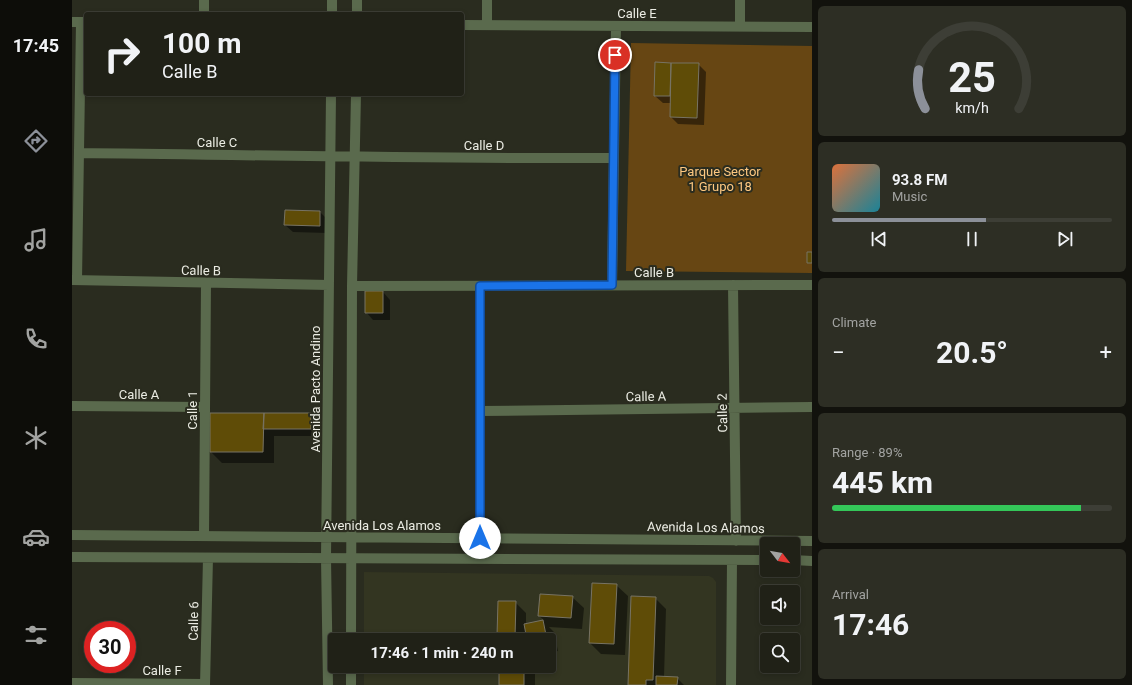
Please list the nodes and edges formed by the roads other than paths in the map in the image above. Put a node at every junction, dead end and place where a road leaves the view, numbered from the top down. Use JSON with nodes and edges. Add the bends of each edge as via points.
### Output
{"nodes":[{"id":1,"x":204,"y":0,"type":"edge"},
{"id":2,"x":332,"y":0,"type":"edge"},
{"id":3,"x":357,"y":0,"type":"edge"},
{"id":4,"x":487,"y":0,"type":"edge"},
{"id":5,"x":740,"y":0,"type":"edge"},
{"id":6,"x":204,"y":12,"type":"edge"},
{"id":7,"x":332,"y":12,"type":"edge"},
{"id":8,"x":357,"y":12,"type":"edge"},
{"id":9,"x":80,"y":22,"type":"edge"},
{"id":10,"x":464,"y":25,"type":"edge"},
{"id":11,"x":487,"y":25,"type":"junction"},
{"id":12,"x":616,"y":26,"type":"junction"},
{"id":13,"x":740,"y":26,"type":"junction"},
{"id":14,"x":812,"y":27,"type":"edge"},
{"id":15,"x":331,"y":96,"type":"edge"},
{"id":16,"x":356,"y":96,"type":"edge"},
{"id":17,"x":79,"y":154,"type":"junction"},
{"id":18,"x":330,"y":156,"type":"junction"},
{"id":19,"x":355,"y":157,"type":"junction"},
{"id":20,"x":614,"y":158,"type":"junction"},
{"id":21,"x":74,"y":280,"type":"edge"},
{"id":22,"x":206,"y":283,"type":"junction"},
{"id":23,"x":329,"y":285,"type":"junction"},
{"id":24,"x":612,"y":285,"type":"junction"},
{"id":25,"x":733,"y":285,"type":"junction"},
{"id":26,"x":812,"y":285,"type":"edge"},
{"id":27,"x":352,"y":286,"type":"junction"},
{"id":28,"x":480,"y":286,"type":"junction"},
{"id":29,"x":72,"y":406,"type":"edge"},
{"id":30,"x":205,"y":407,"type":"junction"},
{"id":31,"x":812,"y":407,"type":"edge"},
{"id":32,"x":735,"y":408,"type":"junction"},
{"id":33,"x":480,"y":411,"type":"junction"},
{"id":34,"x":72,"y":535,"type":"edge"},
{"id":35,"x":204,"y":536,"type":"junction"},
{"id":36,"x":327,"y":537,"type":"junction"},
{"id":37,"x":351,"y":537,"type":"junction"},
{"id":38,"x":480,"y":538,"type":"junction"},
{"id":39,"x":736,"y":541,"type":"junction"},
{"id":40,"x":812,"y":541,"type":"edge"},
{"id":41,"x":72,"y":557,"type":"edge"},
{"id":42,"x":208,"y":558,"type":"junction"},
{"id":43,"x":326,"y":558,"type":"junction"},
{"id":44,"x":351,"y":558,"type":"junction"},
{"id":45,"x":732,"y":560,"type":"junction"},
{"id":46,"x":760,"y":560,"type":"edge"},
{"id":47,"x":800,"y":560,"type":"edge"},
{"id":48,"x":812,"y":560,"type":"edge"},
{"id":49,"x":351,"y":633,"type":"edge"},
{"id":50,"x":351,"y":673,"type":"edge"},
{"id":51,"x":72,"y":683,"type":"edge"},
{"id":52,"x":108,"y":684,"type":"edge"},
{"id":53,"x":205,"y":684,"type":"edge"},
{"id":54,"x":328,"y":685,"type":"edge"},
{"id":55,"x":351,"y":685,"type":"edge"},
{"id":56,"x":732,"y":685,"type":"edge"}],
"edges":[{"from":1,"to":6,"type":"street"},
{"from":2,"to":7,"type":"street"},
{"from":3,"to":8,"type":"street"},
{"from":4,"to":11,"type":"street"},
{"from":5,"to":13,"type":"street"},
{"from":9,"to":17,"type":"street"},
{"from":10,"to":11,"type":"street","name":"Calle E"},
{"from":11,"to":12,"type":"street","name":"Calle E"},
{"from":12,"to":13,"type":"street","name":"Calle E"},
{"from":12,"to":20,"type":"street"},
{"from":13,"to":14,"type":"street","name":"Calle E"},
{"from":15,"to":18,"type":"street","name":"Avenida Pacto Andino"},
{"from":16,"to":19,"type":"street"},
{"from":17,"to":18,"type":"street","name":"Calle C"},
{"from":17,"to":21,"type":"street"},
{"from":18,"to":19,"type":"street","name":"Calle C"},
{"from":18,"to":23,"type":"street","name":"Avenida Pacto Andino"},
{"from":19,"to":20,"type":"street","name":"Calle D"},
{"from":19,"to":27,"type":"street"},
{"from":20,"to":24,"type":"street"},
{"from":21,"to":22,"type":"street","name":"Calle B"},
{"from":22,"to":23,"type":"street","name":"Calle B"},
{"from":22,"to":30,"type":"street","name":"Calle 1"},
{"from":23,"to":36,"type":"street","name":"Avenida Pacto Andino"},
{"from":24,"to":25,"type":"street","name":"Calle B"},
{"from":24,"to":28,"type":"street","name":"Calle B"},
{"from":25,"to":26,"type":"street","name":"Calle B"},
{"from":25,"to":32,"type":"street","name":"Calle 2"},
{"from":27,"to":28,"type":"street","name":"Calle B"},
{"from":27,"to":37,"type":"street"},
{"from":28,"to":33,"type":"street"},
{"from":29,"to":30,"type":"street","name":"Calle A"},
{"from":30,"to":35,"type":"street","name":"Calle 1"},
{"from":31,"to":32,"type":"street","name":"Calle A"},
{"from":32,"to":33,"type":"street","name":"Calle A"},
{"from":32,"to":39,"type":"street","name":"Calle 2"},
{"from":33,"to":38,"type":"street"},
{"from":34,"to":35,"type":"street","name":"Avenida Los Alamos"},
{"from":35,"to":36,"type":"street","name":"Avenida Los Alamos"},
{"from":36,"to":37,"type":"street","name":"Avenida Los Alamos"},
{"from":36,"to":43,"type":"street","name":"Avenida Pacto Andino"},
{"from":37,"to":38,"type":"street","name":"Avenida Los Alamos"},
{"from":37,"to":44,"type":"street"},
{"from":38,"to":39,"type":"street","name":"Avenida Los Alamos"},
{"from":39,"to":40,"type":"street","name":"Avenida Los Alamos"},
{"from":41,"to":42,"type":"street"},
{"from":42,"to":43,"type":"street"},
{"from":42,"to":53,"type":"street","name":"Calle 6"},
{"from":43,"to":44,"type":"street"},
{"from":43,"to":54,"type":"street","name":"Avenida Pacto Andino"},
{"from":44,"to":45,"type":"street"},
{"from":44,"to":49,"type":"street"},
{"from":45,"to":46,"type":"street"},
{"from":45,"to":56,"type":"street"},
{"from":47,"to":48,"type":"street"},
{"from":50,"to":55,"type":"street"},
{"from":51,"to":52,"type":"street","name":"Calle F"},
{"from":52,"to":53,"type":"street","name":"Calle F"}]}
